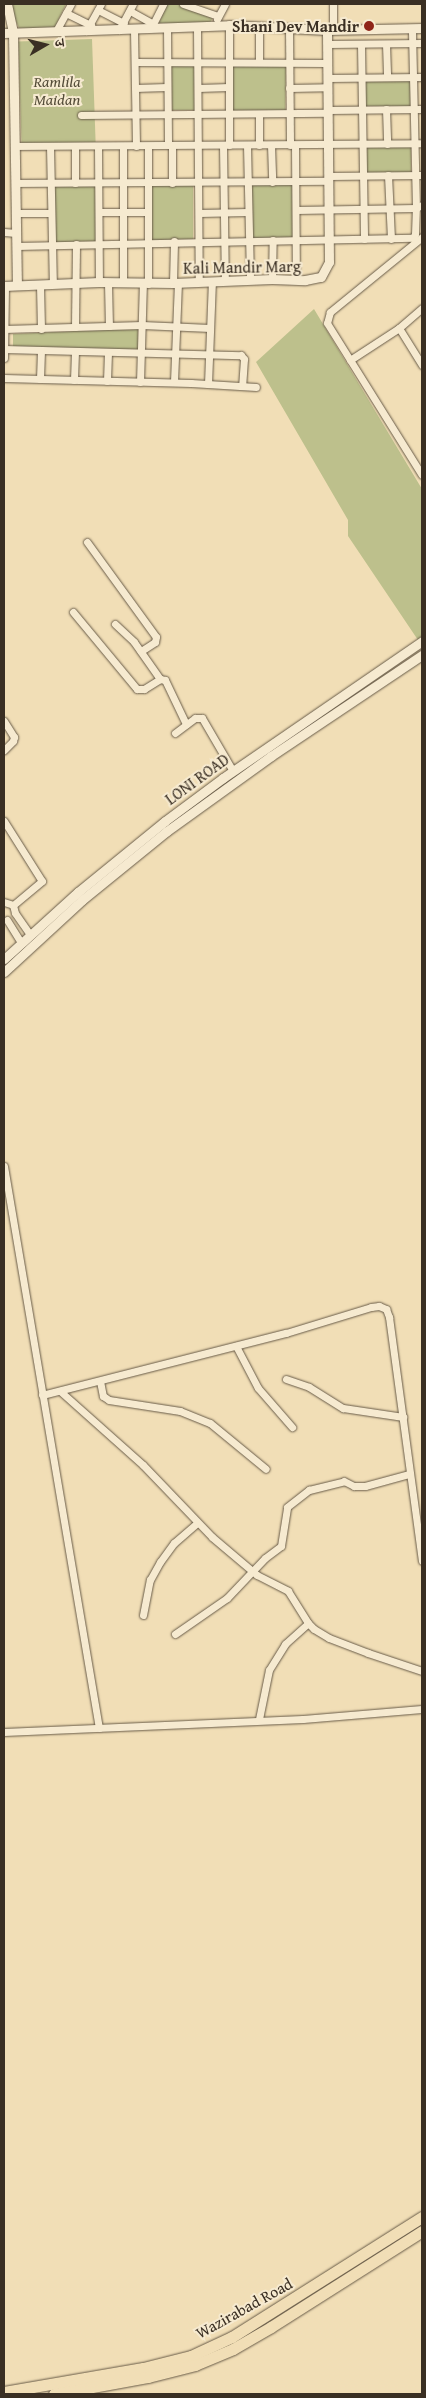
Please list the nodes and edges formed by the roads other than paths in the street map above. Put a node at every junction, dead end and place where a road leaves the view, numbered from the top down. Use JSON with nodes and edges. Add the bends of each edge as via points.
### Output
{"nodes":[{"id":1,"x":6,"y":4,"type":"edge"},
{"id":2,"x":71,"y":4,"type":"edge"},
{"id":3,"x":133,"y":4,"type":"edge"},
{"id":4,"x":163,"y":4,"type":"edge"},
{"id":5,"x":183,"y":4,"type":"edge"},
{"id":6,"x":225,"y":4,"type":"edge"},
{"id":7,"x":332,"y":4,"type":"edge"},
{"id":8,"x":192,"y":6,"type":"edge"},
{"id":9,"x":100,"y":7,"type":"edge"},
{"id":10,"x":130,"y":11,"type":"junction"},
{"id":11,"x":66,"y":14,"type":"junction"},
{"id":12,"x":218,"y":16,"type":"junction"},
{"id":13,"x":229,"y":25,"type":"junction"},
{"id":14,"x":152,"y":26,"type":"junction"},
{"id":15,"x":213,"y":26,"type":"junction"},
{"id":16,"x":259,"y":26,"type":"junction"},
{"id":17,"x":122,"y":27,"type":"junction"},
{"id":18,"x":167,"y":27,"type":"junction"},
{"id":19,"x":197,"y":27,"type":"junction"},
{"id":20,"x":88,"y":28,"type":"junction"},
{"id":21,"x":288,"y":28,"type":"junction"},
{"id":22,"x":412,"y":28,"type":"junction"},
{"id":23,"x":422,"y":28,"type":"edge"},
{"id":24,"x":134,"y":30,"type":"junction"},
{"id":25,"x":330,"y":30,"type":"junction"},
{"id":26,"x":56,"y":31,"type":"junction"},
{"id":27,"x":9,"y":33,"type":"edge"},
{"id":28,"x":413,"y":43,"type":"junction"},
{"id":29,"x":422,"y":43,"type":"edge"},
{"id":30,"x":328,"y":44,"type":"junction"},
{"id":31,"x":360,"y":44,"type":"junction"},
{"id":32,"x":386,"y":44,"type":"junction"},
{"id":33,"x":135,"y":62,"type":"junction"},
{"id":34,"x":167,"y":62,"type":"junction"},
{"id":35,"x":198,"y":62,"type":"junction"},
{"id":36,"x":228,"y":62,"type":"junction"},
{"id":37,"x":259,"y":62,"type":"junction"},
{"id":38,"x":289,"y":63,"type":"junction"},
{"id":39,"x":328,"y":63,"type":"junction"},
{"id":40,"x":387,"y":77,"type":"junction"},
{"id":41,"x":413,"y":77,"type":"junction"},
{"id":42,"x":422,"y":77,"type":"edge"},
{"id":43,"x":361,"y":78,"type":"junction"},
{"id":44,"x":328,"y":82,"type":"junction"},
{"id":45,"x":167,"y":87,"type":"junction"},
{"id":46,"x":229,"y":87,"type":"junction"},
{"id":47,"x":135,"y":88,"type":"junction"},
{"id":48,"x":198,"y":88,"type":"junction"},
{"id":49,"x":289,"y":88,"type":"junction"},
{"id":50,"x":386,"y":109,"type":"junction"},
{"id":51,"x":414,"y":109,"type":"junction"},
{"id":52,"x":422,"y":109,"type":"edge"},
{"id":53,"x":361,"y":110,"type":"junction"},
{"id":54,"x":328,"y":112,"type":"junction"},
{"id":55,"x":289,"y":113,"type":"junction"},
{"id":56,"x":168,"y":114,"type":"junction"},
{"id":57,"x":198,"y":114,"type":"junction"},
{"id":58,"x":229,"y":114,"type":"junction"},
{"id":59,"x":259,"y":114,"type":"junction"},
{"id":60,"x":81,"y":115,"type":"dead end"},
{"id":61,"x":136,"y":115,"type":"junction"},
{"id":62,"x":414,"y":143,"type":"junction"},
{"id":63,"x":422,"y":143,"type":"edge"},
{"id":64,"x":328,"y":144,"type":"junction"},
{"id":65,"x":361,"y":144,"type":"junction"},
{"id":66,"x":387,"y":144,"type":"junction"},
{"id":67,"x":170,"y":145,"type":"junction"},
{"id":68,"x":198,"y":145,"type":"junction"},
{"id":69,"x":226,"y":145,"type":"junction"},
{"id":70,"x":247,"y":145,"type":"junction"},
{"id":71,"x":259,"y":145,"type":"junction"},
{"id":72,"x":271,"y":145,"type":"junction"},
{"id":73,"x":292,"y":145,"type":"junction"},
{"id":74,"x":15,"y":146,"type":"junction"},
{"id":75,"x":50,"y":146,"type":"junction"},
{"id":76,"x":75,"y":146,"type":"junction"},
{"id":77,"x":98,"y":146,"type":"junction"},
{"id":78,"x":123,"y":146,"type":"junction"},
{"id":79,"x":136,"y":146,"type":"junction"},
{"id":80,"x":148,"y":146,"type":"junction"},
{"id":81,"x":388,"y":175,"type":"junction"},
{"id":82,"x":418,"y":175,"type":"edge"},
{"id":83,"x":362,"y":176,"type":"junction"},
{"id":84,"x":329,"y":178,"type":"junction"},
{"id":85,"x":296,"y":181,"type":"junction"},
{"id":86,"x":51,"y":182,"type":"junction"},
{"id":87,"x":223,"y":182,"type":"junction"},
{"id":88,"x":247,"y":182,"type":"junction"},
{"id":89,"x":272,"y":182,"type":"junction"},
{"id":90,"x":16,"y":183,"type":"junction"},
{"id":91,"x":75,"y":183,"type":"junction"},
{"id":92,"x":99,"y":183,"type":"junction"},
{"id":93,"x":123,"y":183,"type":"junction"},
{"id":94,"x":148,"y":183,"type":"junction"},
{"id":95,"x":172,"y":183,"type":"junction"},
{"id":96,"x":199,"y":183,"type":"junction"},
{"id":97,"x":419,"y":206,"type":"edge"},
{"id":98,"x":390,"y":208,"type":"junction"},
{"id":99,"x":363,"y":209,"type":"junction"},
{"id":100,"x":296,"y":210,"type":"junction"},
{"id":101,"x":329,"y":210,"type":"junction"},
{"id":102,"x":99,"y":212,"type":"junction"},
{"id":103,"x":123,"y":212,"type":"junction"},
{"id":104,"x":148,"y":212,"type":"junction"},
{"id":105,"x":224,"y":212,"type":"junction"},
{"id":106,"x":248,"y":212,"type":"junction"},
{"id":107,"x":15,"y":213,"type":"junction"},
{"id":108,"x":51,"y":213,"type":"junction"},
{"id":109,"x":199,"y":213,"type":"junction"},
{"id":110,"x":4,"y":232,"type":"edge"},
{"id":111,"x":16,"y":233,"type":"junction"},
{"id":112,"x":422,"y":237,"type":"edge"},
{"id":113,"x":364,"y":239,"type":"junction"},
{"id":114,"x":248,"y":240,"type":"junction"},
{"id":115,"x":273,"y":240,"type":"junction"},
{"id":116,"x":295,"y":240,"type":"junction"},
{"id":117,"x":329,"y":240,"type":"junction"},
{"id":118,"x":391,"y":240,"type":"junction"},
{"id":119,"x":174,"y":241,"type":"junction"},
{"id":120,"x":199,"y":241,"type":"junction"},
{"id":121,"x":224,"y":241,"type":"junction"},
{"id":122,"x":148,"y":242,"type":"junction"},
{"id":123,"x":100,"y":243,"type":"junction"},
{"id":124,"x":123,"y":243,"type":"junction"},
{"id":125,"x":52,"y":244,"type":"junction"},
{"id":126,"x":76,"y":244,"type":"junction"},
{"id":127,"x":16,"y":246,"type":"junction"},
{"id":128,"x":250,"y":279,"type":"junction"},
{"id":129,"x":272,"y":279,"type":"junction"},
{"id":130,"x":225,"y":280,"type":"junction"},
{"id":131,"x":296,"y":280,"type":"junction"},
{"id":132,"x":212,"y":281,"type":"junction"},
{"id":133,"x":199,"y":282,"type":"junction"},
{"id":134,"x":103,"y":283,"type":"junction"},
{"id":135,"x":123,"y":283,"type":"junction"},
{"id":136,"x":176,"y":283,"type":"junction"},
{"id":137,"x":53,"y":284,"type":"junction"},
{"id":138,"x":75,"y":284,"type":"junction"},
{"id":139,"x":146,"y":284,"type":"junction"},
{"id":140,"x":17,"y":285,"type":"junction"},
{"id":141,"x":40,"y":285,"type":"junction"},
{"id":142,"x":4,"y":286,"type":"edge"},
{"id":143,"x":422,"y":308,"type":"edge"},
{"id":144,"x":142,"y":325,"type":"junction"},
{"id":145,"x":109,"y":326,"type":"junction"},
{"id":146,"x":176,"y":326,"type":"junction"},
{"id":147,"x":75,"y":327,"type":"junction"},
{"id":148,"x":210,"y":328,"type":"junction"},
{"id":149,"x":399,"y":328,"type":"junction"},
{"id":150,"x":4,"y":329,"type":"edge"},
{"id":151,"x":41,"y":329,"type":"junction"},
{"id":152,"x":4,"y":349,"type":"edge"},
{"id":153,"x":42,"y":350,"type":"junction"},
{"id":154,"x":75,"y":352,"type":"junction"},
{"id":155,"x":108,"y":352,"type":"junction"},
{"id":156,"x":141,"y":353,"type":"junction"},
{"id":157,"x":175,"y":354,"type":"junction"},
{"id":158,"x":209,"y":355,"type":"junction"},
{"id":159,"x":4,"y":358,"type":"edge"},
{"id":160,"x":350,"y":360,"type":"junction"},
{"id":161,"x":422,"y":365,"type":"edge"},
{"id":162,"x":4,"y":378,"type":"edge"},
{"id":163,"x":40,"y":379,"type":"junction"},
{"id":164,"x":74,"y":380,"type":"junction"},
{"id":165,"x":107,"y":381,"type":"junction"},
{"id":166,"x":140,"y":382,"type":"junction"},
{"id":167,"x":174,"y":382,"type":"junction"},
{"id":168,"x":208,"y":384,"type":"junction"},
{"id":169,"x":242,"y":386,"type":"junction"},
{"id":170,"x":256,"y":387,"type":"dead end"},
{"id":171,"x":422,"y":475,"type":"edge"},
{"id":172,"x":87,"y":542,"type":"dead end"},
{"id":173,"x":73,"y":612,"type":"dead end"},
{"id":174,"x":115,"y":624,"type":"dead end"},
{"id":175,"x":422,"y":641,"type":"edge"},
{"id":176,"x":141,"y":651,"type":"junction"},
{"id":177,"x":422,"y":655,"type":"edge"},
{"id":178,"x":160,"y":679,"type":"junction"},
{"id":179,"x":4,"y":721,"type":"edge"},
{"id":180,"x":186,"y":724,"type":"junction"},
{"id":181,"x":175,"y":733,"type":"dead end"},
{"id":182,"x":4,"y":750,"type":"edge"},
{"id":183,"x":233,"y":771,"type":"junction"},
{"id":184,"x":4,"y":821,"type":"edge"},
{"id":185,"x":4,"y":901,"type":"edge"},
{"id":186,"x":13,"y":905,"type":"junction"},
{"id":187,"x":15,"y":913,"type":"junction"},
{"id":188,"x":5,"y":920,"type":"edge"},
{"id":189,"x":29,"y":933,"type":"junction"},
{"id":190,"x":21,"y":942,"type":"junction"},
{"id":191,"x":4,"y":959,"type":"edge"},
{"id":192,"x":4,"y":972,"type":"edge"},
{"id":193,"x":4,"y":1166,"type":"edge"},
{"id":194,"x":236,"y":1346,"type":"junction"},
{"id":195,"x":286,"y":1379,"type":"dead end"},
{"id":196,"x":100,"y":1380,"type":"junction"},
{"id":197,"x":60,"y":1391,"type":"junction"},
{"id":198,"x":42,"y":1395,"type":"junction"},
{"id":199,"x":403,"y":1417,"type":"junction"},
{"id":200,"x":292,"y":1427,"type":"dead end"},
{"id":201,"x":266,"y":1469,"type":"dead end"},
{"id":202,"x":409,"y":1474,"type":"junction"},
{"id":203,"x":197,"y":1523,"type":"junction"},
{"id":204,"x":422,"y":1562,"type":"edge"},
{"id":205,"x":253,"y":1572,"type":"junction"},
{"id":206,"x":143,"y":1615,"type":"dead end"},
{"id":207,"x":308,"y":1623,"type":"junction"},
{"id":208,"x":175,"y":1634,"type":"dead end"},
{"id":209,"x":422,"y":1671,"type":"edge"},
{"id":210,"x":422,"y":1709,"type":"edge"},
{"id":211,"x":259,"y":1719,"type":"junction"},
{"id":212,"x":99,"y":1728,"type":"junction"},
{"id":213,"x":4,"y":1732,"type":"edge"},
{"id":214,"x":421,"y":2224,"type":"edge"},
{"id":215,"x":4,"y":2392,"type":"edge"},
{"id":216,"x":54,"y":2394,"type":"edge"}],
"edges":[{"from":1,"to":27,"type":"street"},
{"from":2,"to":11,"type":"street"},
{"from":3,"to":10,"type":"street"},
{"from":4,"to":14,"type":"street"},
{"from":5,"to":8,"type":"street"},
{"from":6,"to":12,"type":"street"},
{"from":7,"to":25,"type":"street"},
{"from":8,"to":12,"type":"street"},
{"from":9,"to":17,"type":"street"},
{"from":9,"to":20,"type":"street"},
{"from":10,"to":14,"type":"street"},
{"from":10,"to":17,"type":"street"},
{"from":11,"to":20,"type":"street"},
{"from":11,"to":26,"type":"street"},
{"from":12,"to":15,"type":"street"},
{"from":13,"to":15,"type":"street"},
{"from":13,"to":16,"type":"street"},
{"from":13,"to":36,"type":"street"},
{"from":14,"to":18,"type":"street"},
{"from":14,"to":24,"type":"street"},
{"from":15,"to":19,"type":"street"},
{"from":16,"to":21,"type":"street"},
{"from":16,"to":37,"type":"street"},
{"from":17,"to":20,"type":"street"},
{"from":17,"to":24,"type":"street"},
{"from":18,"to":19,"type":"street"},
{"from":18,"to":34,"type":"street"},
{"from":19,"to":35,"type":"street"},
{"from":20,"to":26,"type":"street"},
{"from":21,"to":25,"type":"street"},
{"from":21,"to":38,"type":"street"},
{"from":22,"to":23,"type":"street"},
{"from":22,"to":25,"type":"street"},
{"from":22,"to":28,"type":"street"},
{"from":24,"to":33,"type":"street"},
{"from":25,"to":30,"type":"street","name":"Kali Mandir Marg"},
{"from":26,"to":27,"type":"street"},
{"from":27,"to":74,"type":"street"},
{"from":28,"to":29,"type":"street"},
{"from":28,"to":32,"type":"street"},
{"from":28,"to":41,"type":"street"},
{"from":30,"to":31,"type":"street"},
{"from":30,"to":39,"type":"street","name":"Kali Mandir Marg"},
{"from":31,"to":32,"type":"street"},
{"from":31,"to":43,"type":"street"},
{"from":32,"to":40,"type":"street"},
{"from":33,"to":34,"type":"street"},
{"from":33,"to":47,"type":"street"},
{"from":34,"to":35,"type":"street"},
{"from":34,"to":45,"type":"street"},
{"from":35,"to":36,"type":"street"},
{"from":35,"to":48,"type":"street"},
{"from":36,"to":37,"type":"street"},
{"from":36,"to":46,"type":"street"},
{"from":37,"to":38,"type":"street"},
{"from":38,"to":39,"type":"street"},
{"from":38,"to":49,"type":"street"},
{"from":39,"to":44,"type":"street","name":"Kali Mandir Marg"},
{"from":40,"to":41,"type":"street"},
{"from":40,"to":43,"type":"street"},
{"from":41,"to":42,"type":"street"},
{"from":41,"to":51,"type":"street"},
{"from":43,"to":44,"type":"street"},
{"from":43,"to":53,"type":"street"},
{"from":44,"to":49,"type":"street"},
{"from":44,"to":54,"type":"street","name":"Kali Mandir Marg"},
{"from":45,"to":47,"type":"street"},
{"from":45,"to":56,"type":"street"},
{"from":46,"to":48,"type":"street"},
{"from":46,"to":58,"type":"street"},
{"from":47,"to":61,"type":"street"},
{"from":48,"to":57,"type":"street"},
{"from":49,"to":55,"type":"street"},
{"from":50,"to":51,"type":"street"},
{"from":50,"to":53,"type":"street"},
{"from":50,"to":66,"type":"street"},
{"from":51,"to":52,"type":"street"},
{"from":51,"to":62,"type":"street"},
{"from":53,"to":54,"type":"street"},
{"from":53,"to":65,"type":"street"},
{"from":54,"to":55,"type":"street"},
{"from":54,"to":64,"type":"street","name":"Kali Mandir Marg"},
{"from":55,"to":59,"type":"street"},
{"from":55,"to":73,"type":"street"},
{"from":56,"to":57,"type":"street"},
{"from":56,"to":61,"type":"street"},
{"from":56,"to":67,"type":"street"},
{"from":57,"to":58,"type":"street"},
{"from":57,"to":68,"type":"street"},
{"from":58,"to":59,"type":"street"},
{"from":58,"to":69,"type":"street"},
{"from":59,"to":71,"type":"street"},
{"from":60,"to":61,"type":"street"},
{"from":61,"to":79,"type":"street"},
{"from":62,"to":63,"type":"street"},
{"from":62,"to":66,"type":"street"},
{"from":62,"to":82,"type":"street"},
{"from":64,"to":65,"type":"street"},
{"from":64,"to":73,"type":"street"},
{"from":64,"to":84,"type":"street","name":"Kali Mandir Marg"},
{"from":65,"to":66,"type":"street"},
{"from":65,"to":83,"type":"street"},
{"from":67,"to":68,"type":"street"},
{"from":67,"to":80,"type":"street"},
{"from":67,"to":95,"type":"street"},
{"from":68,"to":69,"type":"street"},
{"from":68,"to":96,"type":"street"},
{"from":69,"to":70,"type":"street"},
{"from":69,"to":87,"type":"street"},
{"from":70,"to":71,"type":"street"},
{"from":70,"to":88,"type":"street"},
{"from":71,"to":72,"type":"street"},
{"from":72,"to":73,"type":"street"},
{"from":72,"to":89,"type":"street"},
{"from":73,"to":85,"type":"street"},
{"from":74,"to":75,"type":"street"},
{"from":74,"to":90,"type":"street"},
{"from":75,"to":76,"type":"street"},
{"from":75,"to":86,"type":"street"},
{"from":76,"to":77,"type":"street"},
{"from":76,"to":91,"type":"street"},
{"from":77,"to":78,"type":"street"},
{"from":77,"to":92,"type":"street"},
{"from":78,"to":79,"type":"street"},
{"from":78,"to":93,"type":"street"},
{"from":79,"to":80,"type":"street"},
{"from":80,"to":94,"type":"street"},
{"from":81,"to":82,"type":"street"},
{"from":81,"to":83,"type":"street"},
{"from":81,"to":98,"type":"street"},
{"from":82,"to":97,"type":"street"},
{"from":83,"to":84,"type":"street"},
{"from":83,"to":99,"type":"street"},
{"from":84,"to":85,"type":"street"},
{"from":84,"to":101,"type":"street","name":"Kali Mandir Marg"},
{"from":85,"to":89,"type":"street"},
{"from":85,"to":100,"type":"street"},
{"from":86,"to":90,"type":"street"},
{"from":86,"to":91,"type":"street"},
{"from":86,"to":108,"type":"street"},
{"from":87,"to":88,"type":"street"},
{"from":87,"to":96,"type":"street"},
{"from":87,"to":105,"type":"street"},
{"from":88,"to":89,"type":"street"},
{"from":88,"to":106,"type":"street"},
{"from":90,"to":107,"type":"street"},
{"from":91,"to":92,"type":"street"},
{"from":92,"to":93,"type":"street"},
{"from":92,"to":102,"type":"street"},
{"from":93,"to":94,"type":"street"},
{"from":93,"to":103,"type":"street"},
{"from":94,"to":95,"type":"street"},
{"from":94,"to":104,"type":"street"},
{"from":95,"to":96,"type":"street"},
{"from":96,"to":109,"type":"street"},
{"from":97,"to":98,"type":"street"},
{"from":97,"to":118,"type":"street","via":[[413,238]]},
{"from":98,"to":99,"type":"street"},
{"from":98,"to":118,"type":"street"},
{"from":99,"to":101,"type":"street"},
{"from":99,"to":113,"type":"street"},
{"from":100,"to":101,"type":"street"},
{"from":100,"to":116,"type":"street"},
{"from":101,"to":117,"type":"street","name":"Kali Mandir Marg"},
{"from":102,"to":103,"type":"street"},
{"from":102,"to":123,"type":"street"},
{"from":103,"to":104,"type":"street"},
{"from":103,"to":124,"type":"street"},
{"from":104,"to":122,"type":"street"},
{"from":105,"to":106,"type":"street"},
{"from":105,"to":109,"type":"street"},
{"from":105,"to":121,"type":"street"},
{"from":106,"to":114,"type":"street"},
{"from":107,"to":108,"type":"street"},
{"from":107,"to":111,"type":"street"},
{"from":108,"to":125,"type":"street"},
{"from":109,"to":120,"type":"street"},
{"from":110,"to":111,"type":"street"},
{"from":111,"to":127,"type":"street"},
{"from":112,"to":160,"type":"street","via":[[327,316],[329,329]]},
{"from":113,"to":117,"type":"street"},
{"from":113,"to":118,"type":"street"},
{"from":114,"to":115,"type":"street"},
{"from":114,"to":121,"type":"street"},
{"from":114,"to":128,"type":"street"},
{"from":115,"to":116,"type":"street"},
{"from":115,"to":129,"type":"street"},
{"from":116,"to":117,"type":"street"},
{"from":116,"to":131,"type":"street"},
{"from":117,"to":131,"type":"street","name":"Kali Mandir Marg","via":[[326,271],[313,280]]},
{"from":119,"to":120,"type":"street"},
{"from":119,"to":122,"type":"street"},
{"from":119,"to":136,"type":"street"},
{"from":120,"to":121,"type":"street"},
{"from":120,"to":133,"type":"street"},
{"from":121,"to":130,"type":"street"},
{"from":122,"to":124,"type":"street"},
{"from":122,"to":139,"type":"street"},
{"from":123,"to":124,"type":"street"},
{"from":123,"to":126,"type":"street"},
{"from":123,"to":134,"type":"street"},
{"from":124,"to":135,"type":"street"},
{"from":125,"to":126,"type":"street"},
{"from":125,"to":127,"type":"street"},
{"from":125,"to":137,"type":"street"},
{"from":126,"to":138,"type":"street"},
{"from":127,"to":140,"type":"street"},
{"from":128,"to":129,"type":"street","name":"Kali Mandir Marg"},
{"from":128,"to":130,"type":"street","name":"Kali Mandir Marg"},
{"from":129,"to":131,"type":"street","name":"Kali Mandir Marg"},
{"from":130,"to":132,"type":"street","name":"Kali Mandir Marg"},
{"from":132,"to":133,"type":"street","name":"Kali Mandir Marg"},
{"from":132,"to":148,"type":"street"},
{"from":133,"to":136,"type":"street","name":"Kali Mandir Marg"},
{"from":134,"to":135,"type":"street","name":"Kali Mandir Marg"},
{"from":134,"to":138,"type":"street","name":"Kali Mandir Marg"},
{"from":134,"to":145,"type":"street"},
{"from":135,"to":139,"type":"street","name":"Kali Mandir Marg"},
{"from":136,"to":139,"type":"street","name":"Kali Mandir Marg"},
{"from":136,"to":146,"type":"street"},
{"from":137,"to":138,"type":"street","name":"Kali Mandir Marg"},
{"from":137,"to":141,"type":"street","name":"Kali Mandir Marg"},
{"from":138,"to":147,"type":"street"},
{"from":139,"to":144,"type":"street"},
{"from":140,"to":141,"type":"street","name":"Kali Mandir Marg"},
{"from":140,"to":142,"type":"street","name":"Kali Mandir Marg"},
{"from":141,"to":151,"type":"street"},
{"from":142,"to":150,"type":"street"},
{"from":143,"to":149,"type":"street"},
{"from":144,"to":145,"type":"street"},
{"from":144,"to":146,"type":"street"},
{"from":144,"to":156,"type":"street"},
{"from":145,"to":147,"type":"street"},
{"from":146,"to":148,"type":"street"},
{"from":146,"to":157,"type":"street"},
{"from":147,"to":151,"type":"street"},
{"from":148,"to":158,"type":"street"},
{"from":149,"to":160,"type":"street"},
{"from":149,"to":161,"type":"street"},
{"from":150,"to":151,"type":"street"},
{"from":150,"to":152,"type":"street"},
{"from":152,"to":153,"type":"street"},
{"from":152,"to":159,"type":"street"},
{"from":153,"to":154,"type":"street"},
{"from":153,"to":163,"type":"street"},
{"from":154,"to":155,"type":"street"},
{"from":154,"to":164,"type":"street"},
{"from":155,"to":156,"type":"street"},
{"from":155,"to":165,"type":"street"},
{"from":156,"to":157,"type":"street"},
{"from":156,"to":166,"type":"street"},
{"from":157,"to":158,"type":"street"},
{"from":157,"to":167,"type":"street"},
{"from":158,"to":168,"type":"street"},
{"from":158,"to":169,"type":"street","via":[[243,356]]},
{"from":160,"to":171,"type":"street"},
{"from":162,"to":163,"type":"street"},
{"from":163,"to":164,"type":"street"},
{"from":164,"to":165,"type":"street"},
{"from":165,"to":166,"type":"street"},
{"from":166,"to":167,"type":"street"},
{"from":167,"to":168,"type":"street"},
{"from":168,"to":169,"type":"street"},
{"from":169,"to":170,"type":"street"},
{"from":172,"to":176,"type":"street","via":[[156,638]]},
{"from":173,"to":178,"type":"street","via":[[137,689],[144,689]]},
{"from":174,"to":176,"type":"street"},
{"from":175,"to":183,"type":"street","name":"LONI ROAD"},
{"from":176,"to":178,"type":"street"},
{"from":177,"to":192,"type":"street","name":"LONI ROAD","via":[[271,756],[167,831],[82,900]]},
{"from":178,"to":180,"type":"street","via":[[167,683]]},
{"from":179,"to":182,"type":"street","via":[[14,737]]},
{"from":180,"to":181,"type":"street"},
{"from":180,"to":183,"type":"street","via":[[197,717],[202,718]]},
{"from":183,"to":189,"type":"street","name":"LONI ROAD","via":[[121,856]]},
{"from":184,"to":186,"type":"street","via":[[42,881]]},
{"from":185,"to":186,"type":"street"},
{"from":186,"to":187,"type":"street"},
{"from":187,"to":188,"type":"street"},
{"from":187,"to":189,"type":"street"},
{"from":188,"to":190,"type":"street"},
{"from":189,"to":190,"type":"street","name":"LONI ROAD"},
{"from":190,"to":191,"type":"street","name":"LONI ROAD"},
{"from":193,"to":198,"type":"street"},
{"from":194,"to":196,"type":"street"},
{"from":194,"to":199,"type":"street","via":[[379,1306],[386,1309],[389,1317]]},
{"from":194,"to":200,"type":"street","via":[[258,1388]]},
{"from":195,"to":199,"type":"street","via":[[309,1387],[343,1408]]},
{"from":196,"to":197,"type":"street"},
{"from":196,"to":201,"type":"street","via":[[103,1396],[109,1400],[180,1411],[210,1423]]},
{"from":197,"to":198,"type":"street"},
{"from":197,"to":203,"type":"street","via":[[143,1465]]},
{"from":198,"to":212,"type":"street"},
{"from":199,"to":202,"type":"street"},
{"from":202,"to":204,"type":"street"},
{"from":202,"to":205,"type":"street","via":[[365,1486],[354,1486],[344,1480],[309,1490],[287,1507],[281,1546]]},
{"from":203,"to":205,"type":"street"},
{"from":203,"to":206,"type":"street","via":[[174,1543],[160,1562],[150,1580]]},
{"from":205,"to":207,"type":"street","via":[[288,1591]]},
{"from":205,"to":208,"type":"street","via":[[227,1598]]},
{"from":207,"to":209,"type":"street","via":[[330,1638]]},
{"from":207,"to":211,"type":"street","via":[[285,1644],[269,1670]]},
{"from":210,"to":211,"type":"street","via":[[303,1719]]},
{"from":211,"to":212,"type":"street"},
{"from":212,"to":213,"type":"street"},
{"from":214,"to":215,"type":"highway","name":"Wazirabad Road","via":[[232,2337],[191,2356],[143,2368]]},
{"from":214,"to":216,"type":"highway","name":"Wazirabad Road","via":[[271,2327],[232,2349],[176,2370]]}]}
